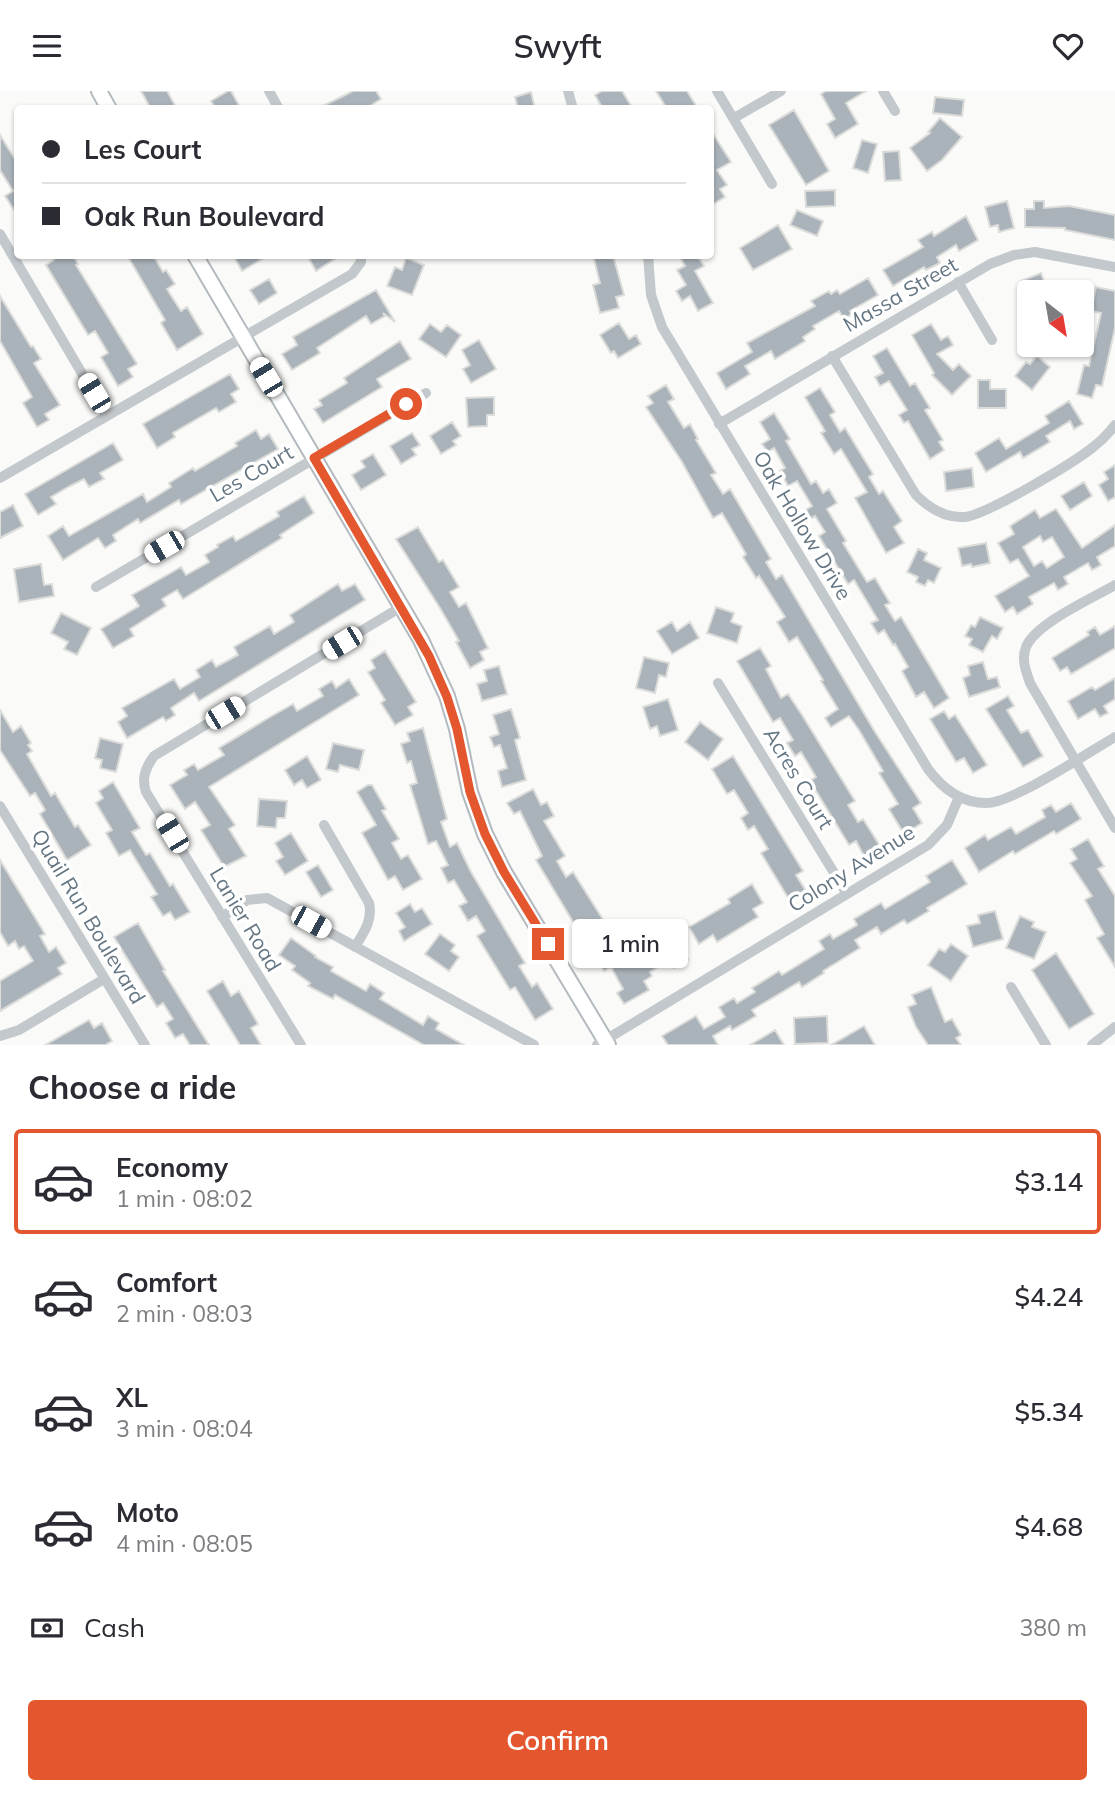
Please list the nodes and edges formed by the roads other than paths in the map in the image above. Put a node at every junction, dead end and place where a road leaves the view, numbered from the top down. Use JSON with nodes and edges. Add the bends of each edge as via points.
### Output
{"nodes":[{"id":1,"x":717,"y":91,"type":"edge"},
{"id":2,"x":780,"y":91,"type":"edge"},
{"id":3,"x":883,"y":91,"type":"edge"},
{"id":4,"x":895,"y":111,"type":"dead end"},
{"id":5,"x":734,"y":118,"type":"junction"},
{"id":6,"x":772,"y":184,"type":"dead end"},
{"id":7,"x":0,"y":235,"type":"edge"},
{"id":8,"x":14,"y":259,"type":"edge"},
{"id":9,"x":14,"y":259,"type":"edge"},
{"id":10,"x":197,"y":259,"type":"edge"},
{"id":11,"x":361,"y":259,"type":"edge"},
{"id":12,"x":648,"y":259,"type":"edge"},
{"id":13,"x":1115,"y":267,"type":"edge"},
{"id":14,"x":958,"y":282,"type":"junction"},
{"id":15,"x":242,"y":336,"type":"junction"},
{"id":16,"x":992,"y":340,"type":"dead end"},
{"id":17,"x":832,"y":356,"type":"junction"},
{"id":18,"x":426,"y":393,"type":"dead end"},
{"id":19,"x":107,"y":416,"type":"junction"},
{"id":20,"x":719,"y":424,"type":"junction"},
{"id":21,"x":1115,"y":425,"type":"edge"},
{"id":22,"x":314,"y":458,"type":"junction"},
{"id":23,"x":0,"y":478,"type":"edge"},
{"id":24,"x":1115,"y":586,"type":"edge"},
{"id":25,"x":96,"y":587,"type":"dead end"},
{"id":26,"x":401,"y":607,"type":"junction"},
{"id":27,"x":718,"y":683,"type":"dead end"},
{"id":28,"x":1115,"y":737,"type":"edge"},
{"id":29,"x":1076,"y":759,"type":"junction"},
{"id":30,"x":959,"y":797,"type":"junction"},
{"id":31,"x":0,"y":806,"type":"edge"},
{"id":32,"x":324,"y":825,"type":"dead end"},
{"id":33,"x":1115,"y":828,"type":"edge"},
{"id":34,"x":846,"y":894,"type":"junction"},
{"id":35,"x":222,"y":917,"type":"junction"},
{"id":36,"x":355,"y":947,"type":"junction"},
{"id":37,"x":104,"y":979,"type":"junction"},
{"id":38,"x":1011,"y":987,"type":"dead end"},
{"id":39,"x":1115,"y":1027,"type":"edge"},
{"id":40,"x":0,"y":1036,"type":"edge"},
{"id":41,"x":604,"y":1043,"type":"edge"},
{"id":42,"x":145,"y":1045,"type":"edge"},
{"id":43,"x":301,"y":1045,"type":"edge"},
{"id":44,"x":534,"y":1045,"type":"edge"},
{"id":45,"x":1046,"y":1045,"type":"edge"},
{"id":46,"x":1092,"y":1045,"type":"edge"}],
"edges":[{"from":1,"to":5,"type":"street"},
{"from":2,"to":5,"type":"street"},
{"from":3,"to":4,"type":"street"},
{"from":5,"to":6,"type":"street"},
{"from":7,"to":8,"type":"street"},
{"from":9,"to":19,"type":"street"},
{"from":10,"to":15,"type":"street"},
{"from":11,"to":15,"type":"street","via":[[352,274]]},
{"from":12,"to":20,"type":"street","name":"Oak Hollow Drive","via":[[656,313]]},
{"from":13,"to":14,"type":"street","name":"Massa Street","via":[[1035,252],[990,264]]},
{"from":14,"to":16,"type":"street"},
{"from":14,"to":17,"type":"street","name":"Massa Street"},
{"from":15,"to":19,"type":"street"},
{"from":15,"to":22,"type":"street"},
{"from":17,"to":20,"type":"street","name":"Massa Street"},
{"from":17,"to":21,"type":"street","via":[[916,495],[944,514],[963,517],[984,512],[1090,450]]},
{"from":18,"to":22,"type":"street","name":"Les Court"},
{"from":19,"to":23,"type":"street"},
{"from":20,"to":30,"type":"street","name":"Oak Hollow Drive","via":[[928,769],[940,785]]},
{"from":22,"to":25,"type":"street","name":"Les Court"},
{"from":22,"to":26,"type":"street"},
{"from":24,"to":29,"type":"street","via":[[1045,627],[1025,649],[1030,683]]},
{"from":26,"to":35,"type":"street","name":"Lanier Road","via":[[154,756],[144,775],[146,792]]},
{"from":26,"to":41,"type":"street","via":[[447,697],[485,834]]},
{"from":27,"to":34,"type":"street","name":"Acres Court"},
{"from":28,"to":29,"type":"street"},
{"from":29,"to":30,"type":"street","via":[[1012,796],[987,803]]},
{"from":29,"to":33,"type":"street"},
{"from":30,"to":34,"type":"street","name":"Colony Avenue","via":[[947,825],[928,845]]},
{"from":31,"to":37,"type":"street","name":"Quail Run Boulevard"},
{"from":32,"to":36,"type":"street","via":[[372,913]]},
{"from":34,"to":41,"type":"street","name":"Colony Avenue"},
{"from":35,"to":36,"type":"street","via":[[247,899],[267,898]]},
{"from":35,"to":43,"type":"street","name":"Lanier Road"},
{"from":36,"to":44,"type":"street"},
{"from":37,"to":40,"type":"street","via":[[19,1030]]},
{"from":37,"to":42,"type":"street","name":"Quail Run Boulevard"},
{"from":38,"to":45,"type":"street"},
{"from":39,"to":46,"type":"street"}]}
